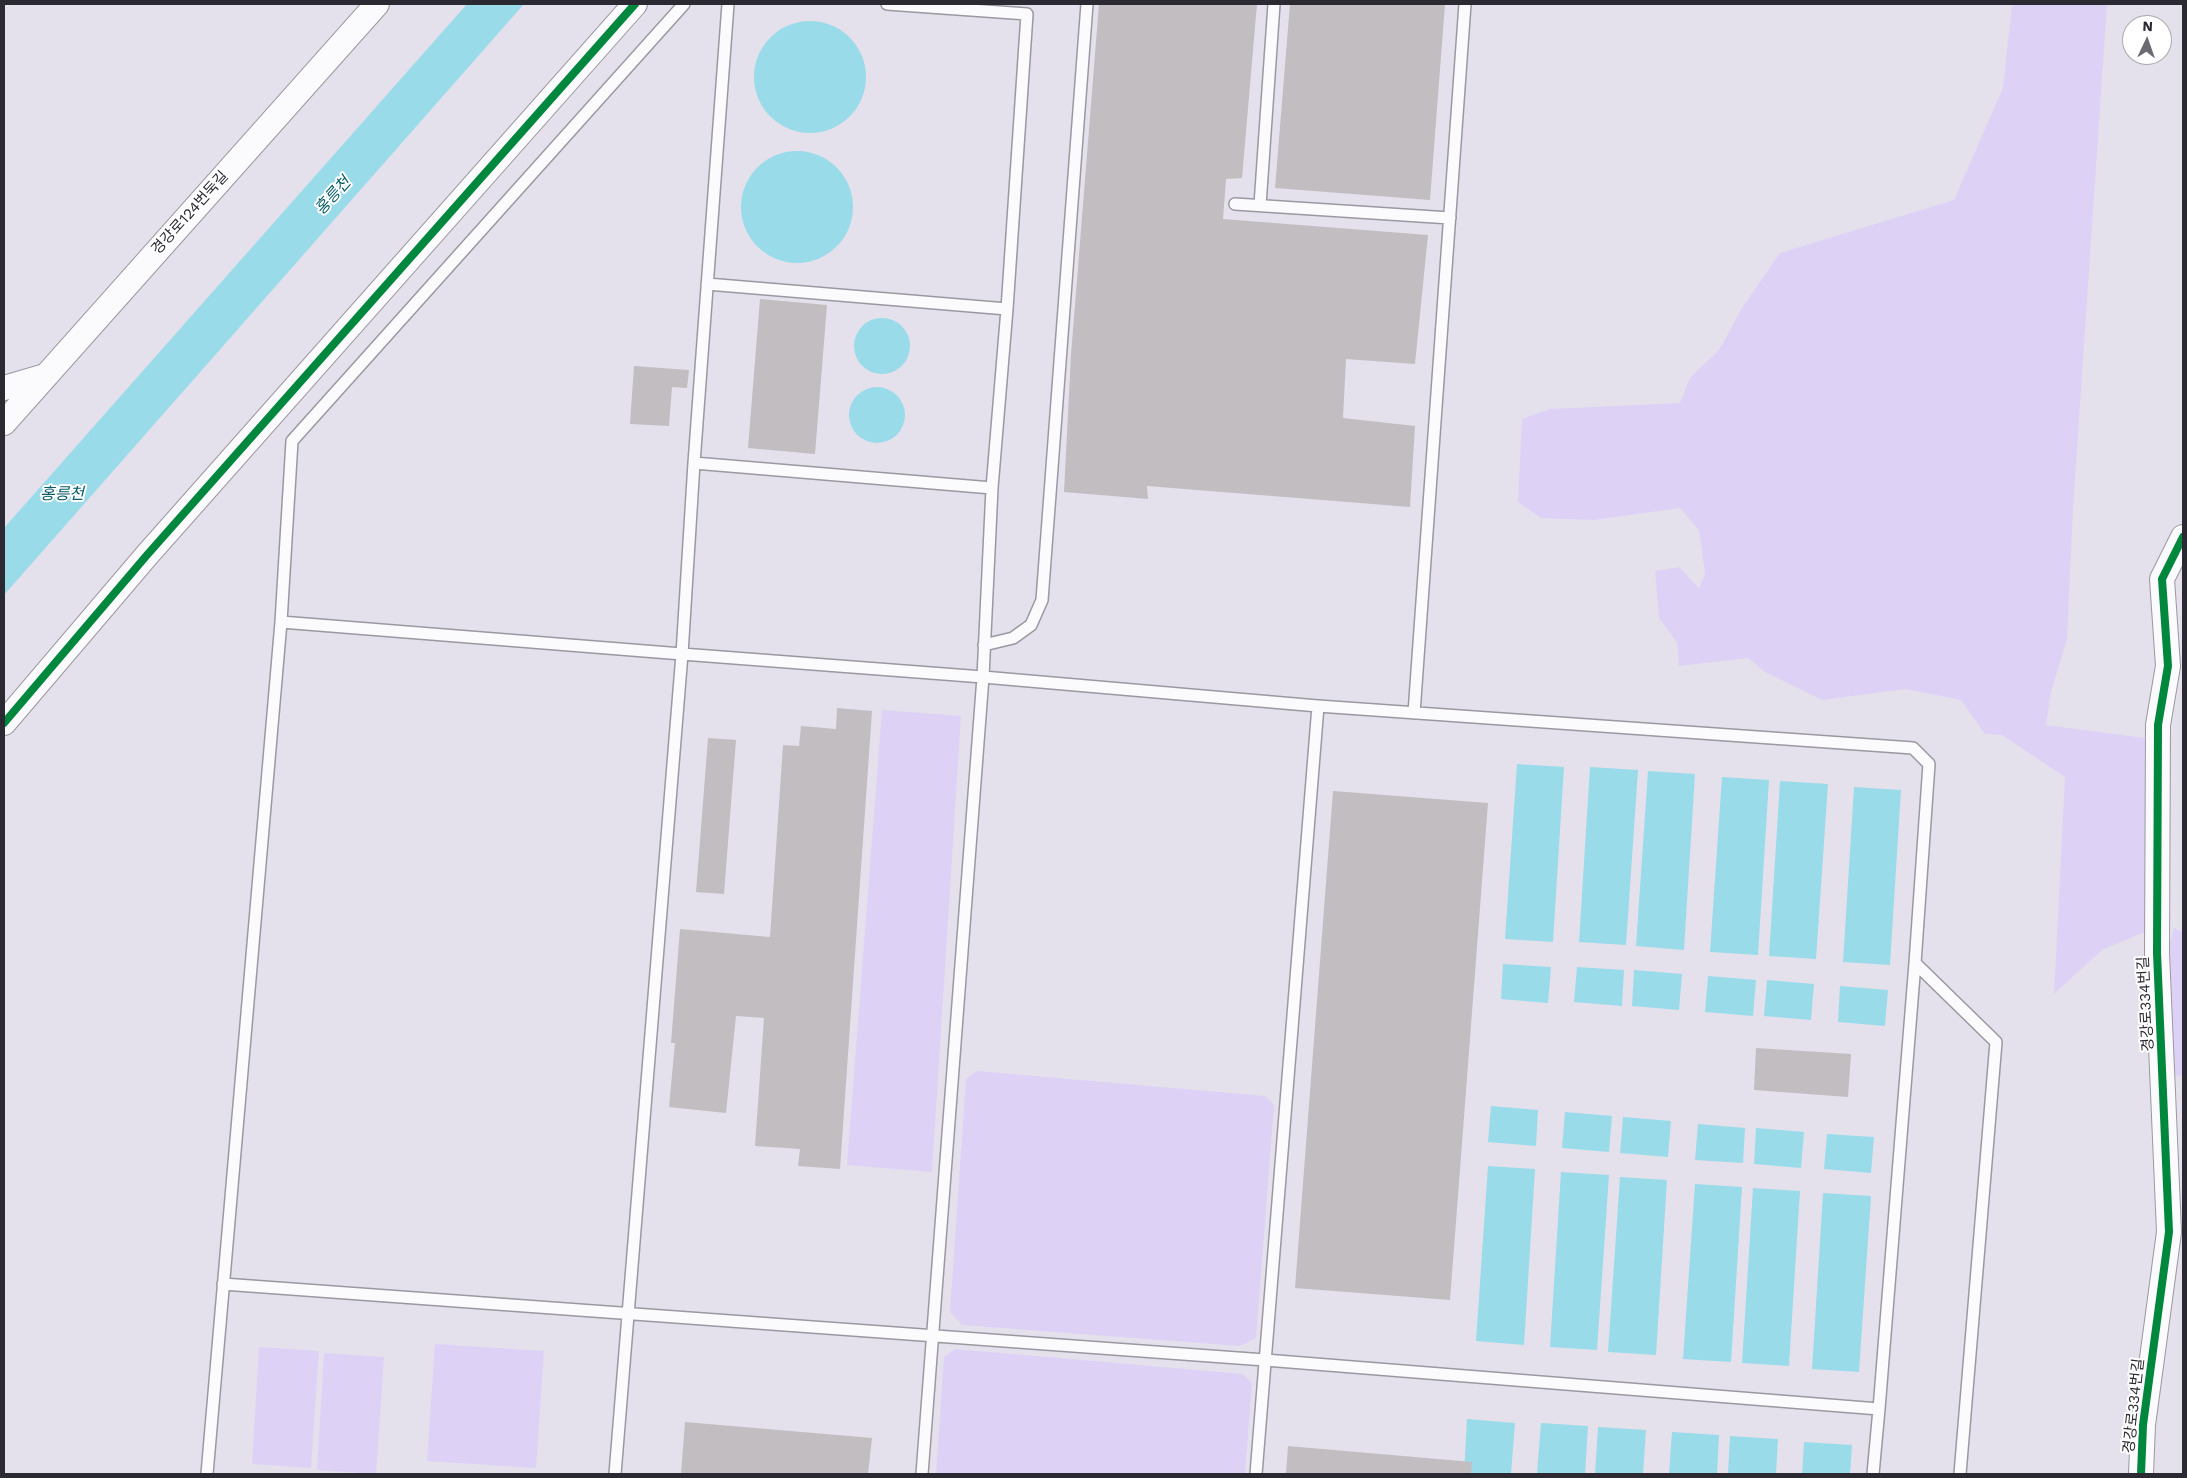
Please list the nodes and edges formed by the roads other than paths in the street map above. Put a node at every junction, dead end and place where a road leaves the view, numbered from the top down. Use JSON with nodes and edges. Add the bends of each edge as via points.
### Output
{"nodes":[{"id":1,"x":377,"y":4,"type":"edge"},
{"id":2,"x":636,"y":4,"type":"edge"},
{"id":3,"x":684,"y":4,"type":"edge"},
{"id":4,"x":728,"y":4,"type":"edge"},
{"id":5,"x":887,"y":4,"type":"edge"},
{"id":6,"x":893,"y":4,"type":"edge"},
{"id":7,"x":1087,"y":4,"type":"edge"},
{"id":8,"x":1274,"y":4,"type":"edge"},
{"id":9,"x":1465,"y":4,"type":"edge"},
{"id":10,"x":1027,"y":9,"type":"edge"},
{"id":11,"x":1235,"y":204,"type":"dead end"},
{"id":12,"x":1260,"y":205,"type":"junction"},
{"id":13,"x":1450,"y":218,"type":"junction"},
{"id":14,"x":707,"y":284,"type":"junction"},
{"id":15,"x":1007,"y":309,"type":"junction"},
{"id":16,"x":46,"y":375,"type":"junction"},
{"id":17,"x":4,"y":388,"type":"edge"},
{"id":18,"x":4,"y":423,"type":"edge"},
{"id":19,"x":694,"y":463,"type":"junction"},
{"id":20,"x":992,"y":488,"type":"junction"},
{"id":21,"x":2183,"y":537,"type":"edge"},
{"id":22,"x":281,"y":622,"type":"junction"},
{"id":23,"x":984,"y":645,"type":"junction"},
{"id":24,"x":682,"y":654,"type":"junction"},
{"id":25,"x":983,"y":677,"type":"junction"},
{"id":26,"x":1318,"y":706,"type":"junction"},
{"id":27,"x":1414,"y":713,"type":"junction"},
{"id":28,"x":4,"y":723,"type":"edge"},
{"id":29,"x":1915,"y":963,"type":"junction"},
{"id":30,"x":223,"y":1284,"type":"junction"},
{"id":31,"x":626,"y":1314,"type":"junction"},
{"id":32,"x":933,"y":1336,"type":"junction"},
{"id":33,"x":1265,"y":1360,"type":"junction"},
{"id":34,"x":1879,"y":1409,"type":"junction"},
{"id":35,"x":207,"y":1474,"type":"edge"},
{"id":36,"x":615,"y":1474,"type":"edge"},
{"id":37,"x":922,"y":1474,"type":"edge"},
{"id":38,"x":1256,"y":1474,"type":"edge"},
{"id":39,"x":1872,"y":1474,"type":"edge"},
{"id":40,"x":1960,"y":1474,"type":"edge"},
{"id":41,"x":2142,"y":1474,"type":"edge"}],
"edges":[{"from":1,"to":16,"type":"street","name":"경강로124번둑길"},
{"from":2,"to":28,"type":"street","via":[[147,555]]},
{"from":3,"to":22,"type":"lane","via":[[292,441]]},
{"from":4,"to":14,"type":"lane"},
{"from":5,"to":6,"type":"lane"},
{"from":6,"to":10,"type":"lane"},
{"from":7,"to":23,"type":"lane","via":[[1042,600],[1031,625],[1013,638]]},
{"from":8,"to":12,"type":"lane"},
{"from":9,"to":13,"type":"lane"},
{"from":10,"to":15,"type":"lane"},
{"from":11,"to":12,"type":"lane"},
{"from":12,"to":13,"type":"lane"},
{"from":13,"to":27,"type":"lane"},
{"from":14,"to":15,"type":"lane"},
{"from":14,"to":19,"type":"lane"},
{"from":15,"to":20,"type":"lane"},
{"from":16,"to":17,"type":"street"},
{"from":16,"to":18,"type":"street","name":"경강로124번둑길"},
{"from":19,"to":20,"type":"lane"},
{"from":19,"to":24,"type":"lane"},
{"from":20,"to":23,"type":"lane"},
{"from":21,"to":41,"type":"street","name":"경강로334번길","via":[[2162,579],[2168,666],[2158,725],[2157,953],[2169,1232],[2143,1425]]},
{"from":22,"to":24,"type":"lane"},
{"from":22,"to":30,"type":"lane"},
{"from":23,"to":25,"type":"lane"},
{"from":24,"to":25,"type":"lane"},
{"from":24,"to":31,"type":"lane"},
{"from":25,"to":26,"type":"lane"},
{"from":25,"to":32,"type":"lane"},
{"from":26,"to":27,"type":"lane"},
{"from":26,"to":33,"type":"lane"},
{"from":27,"to":29,"type":"lane","via":[[1912,748],[1929,764]]},
{"from":29,"to":34,"type":"lane"},
{"from":29,"to":40,"type":"lane","via":[[1996,1042]]},
{"from":30,"to":31,"type":"lane"},
{"from":30,"to":35,"type":"lane"},
{"from":31,"to":32,"type":"lane"},
{"from":31,"to":36,"type":"lane"},
{"from":32,"to":33,"type":"lane"},
{"from":32,"to":37,"type":"lane"},
{"from":33,"to":34,"type":"lane"},
{"from":33,"to":38,"type":"lane"},
{"from":34,"to":39,"type":"lane"}]}
